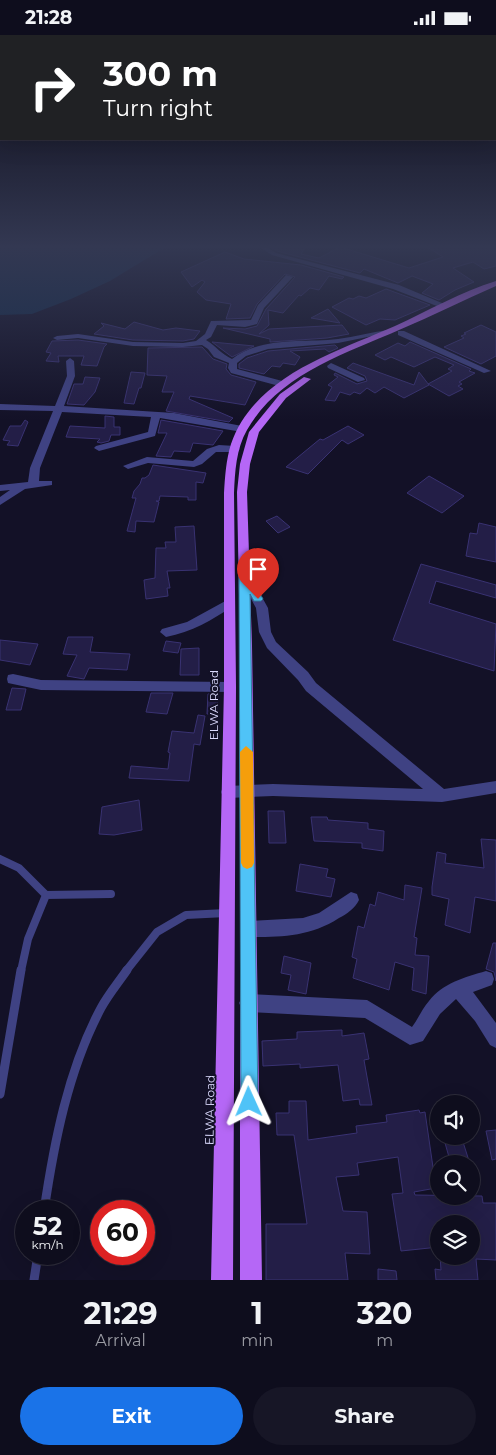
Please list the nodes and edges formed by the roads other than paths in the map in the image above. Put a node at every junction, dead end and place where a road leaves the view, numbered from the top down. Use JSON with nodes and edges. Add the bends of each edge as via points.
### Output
{"nodes":[{"id":1,"x":265,"y":303,"type":"edge"},
{"id":2,"x":438,"y":303,"type":"edge"},
{"id":3,"x":451,"y":303,"type":"edge"},
{"id":4,"x":463,"y":303,"type":"edge"},
{"id":5,"x":445,"y":306,"type":"junction"},
{"id":6,"x":394,"y":332,"type":"junction"},
{"id":7,"x":57,"y":338,"type":"dead end"},
{"id":8,"x":199,"y":342,"type":"junction"},
{"id":9,"x":70,"y":361,"type":"dead end"},
{"id":10,"x":233,"y":362,"type":"junction"},
{"id":11,"x":331,"y":366,"type":"junction"},
{"id":12,"x":487,"y":371,"type":"dead end"},
{"id":13,"x":361,"y":379,"type":"dead end"},
{"id":14,"x":283,"y":384,"type":"junction"},
{"id":15,"x":0,"y":407,"type":"edge"},
{"id":16,"x":58,"y":408,"type":"junction"},
{"id":17,"x":156,"y":415,"type":"junction"},
{"id":18,"x":242,"y":429,"type":"junction"},
{"id":19,"x":99,"y":448,"type":"dead end"},
{"id":20,"x":234,"y":449,"type":"junction"},
{"id":21,"x":128,"y":466,"type":"dead end"},
{"id":22,"x":48,"y":483,"type":"dead end"},
{"id":23,"x":33,"y":485,"type":"junction"},
{"id":24,"x":21,"y":487,"type":"junction"},
{"id":25,"x":0,"y":488,"type":"edge"},
{"id":26,"x":0,"y":502,"type":"edge"},
{"id":27,"x":244,"y":575,"type":"junction"},
{"id":28,"x":228,"y":603,"type":"junction"},
{"id":29,"x":166,"y":632,"type":"dead end"},
{"id":30,"x":13,"y":679,"type":"dead end"},
{"id":31,"x":230,"y":687,"type":"junction"},
{"id":32,"x":496,"y":787,"type":"edge"},
{"id":33,"x":228,"y":792,"type":"junction"},
{"id":34,"x":247,"y":792,"type":"junction"},
{"id":35,"x":442,"y":796,"type":"junction"},
{"id":36,"x":0,"y":859,"type":"edge"},
{"id":37,"x":110,"y":894,"type":"dead end"},
{"id":38,"x":46,"y":895,"type":"junction"},
{"id":39,"x":351,"y":899,"type":"dead end"},
{"id":40,"x":227,"y":913,"type":"junction"},
{"id":41,"x":248,"y":929,"type":"junction"},
{"id":42,"x":486,"y":979,"type":"dead end"},
{"id":43,"x":458,"y":988,"type":"junction"},
{"id":44,"x":248,"y":1003,"type":"junction"},
{"id":45,"x":496,"y":1039,"type":"edge"},
{"id":46,"x":0,"y":1093,"type":"edge"},
{"id":47,"x":46,"y":1200,"type":"edge"},
{"id":48,"x":36,"y":1265,"type":"edge"},
{"id":49,"x":34,"y":1280,"type":"edge"},
{"id":50,"x":222,"y":1280,"type":"edge"},
{"id":51,"x":251,"y":1280,"type":"edge"}],
"edges":[{"from":1,"to":8,"type":"street","via":[[254,322],[247,325],[214,323],[208,335]]},
{"from":2,"to":5,"type":"street"},
{"from":3,"to":5,"type":"main road","name":"ELWA Road"},
{"from":4,"to":6,"type":"main road","name":"ELWA Road"},
{"from":5,"to":6,"type":"main road","name":"ELWA Road"},
{"from":6,"to":10,"type":"street","via":[[259,349]]},
{"from":6,"to":11,"type":"main road","name":"ELWA Road"},
{"from":6,"to":12,"type":"street"},
{"from":6,"to":14,"type":"main road","name":"ELWA Road","via":[[324,362]]},
{"from":7,"to":8,"type":"street","via":[[78,336],[122,344],[183,345]]},
{"from":8,"to":10,"type":"street","via":[[208,344],[217,355]]},
{"from":9,"to":16,"type":"street","via":[[71,376]]},
{"from":10,"to":14,"type":"street","via":[[234,371]]},
{"from":11,"to":13,"type":"street"},
{"from":11,"to":27,"type":"main road","name":"ELWA Road","via":[[283,397],[254,432],[245,464],[242,493]]},
{"from":14,"to":18,"type":"main road","name":"ELWA Road"},
{"from":15,"to":16,"type":"street"},
{"from":16,"to":17,"type":"street"},
{"from":16,"to":23,"type":"street","via":[[50,435],[34,468]]},
{"from":17,"to":18,"type":"street"},
{"from":17,"to":19,"type":"street","via":[[152,434]]},
{"from":18,"to":20,"type":"main road","name":"ELWA Road"},
{"from":20,"to":21,"type":"street","via":[[211,451],[194,464],[147,460]]},
{"from":20,"to":28,"type":"main road","name":"ELWA Road","via":[[229,493]]},
{"from":22,"to":23,"type":"street"},
{"from":23,"to":24,"type":"street"},
{"from":24,"to":25,"type":"street"},
{"from":24,"to":26,"type":"street"},
{"from":27,"to":34,"type":"main road","name":"ELWA Road"},
{"from":27,"to":35,"type":"street","via":[[262,608],[265,632],[271,645],[311,687]]},
{"from":28,"to":29,"type":"street","via":[[202,621]]},
{"from":28,"to":31,"type":"main road","name":"ELWA Road"},
{"from":30,"to":31,"type":"street","via":[[41,685]]},
{"from":31,"to":33,"type":"main road","name":"ELWA Road"},
{"from":32,"to":35,"type":"street"},
{"from":33,"to":34,"type":"street"},
{"from":33,"to":40,"type":"main road","name":"ELWA Road"},
{"from":34,"to":35,"type":"street","via":[[273,790]]},
{"from":34,"to":41,"type":"main road","name":"ELWA Road"},
{"from":36,"to":38,"type":"lane","via":[[6,859]]},
{"from":37,"to":38,"type":"lane"},
{"from":38,"to":46,"type":"lane","via":[[26,949],[17,987]]},
{"from":39,"to":41,"type":"street","via":[[317,924],[302,928]]},
{"from":40,"to":47,"type":"lane","via":[[186,915],[157,932],[101,1007],[75,1067],[50,1168]]},
{"from":40,"to":50,"type":"main road","name":"ELWA Road"},
{"from":41,"to":44,"type":"main road","name":"ELWA Road"},
{"from":42,"to":43,"type":"street"},
{"from":43,"to":44,"type":"street","via":[[435,1007],[417,1035],[410,1035],[367,1009]]},
{"from":43,"to":45,"type":"street"},
{"from":44,"to":51,"type":"main road","name":"ELWA Road"},
{"from":48,"to":49,"type":"lane"}]}
